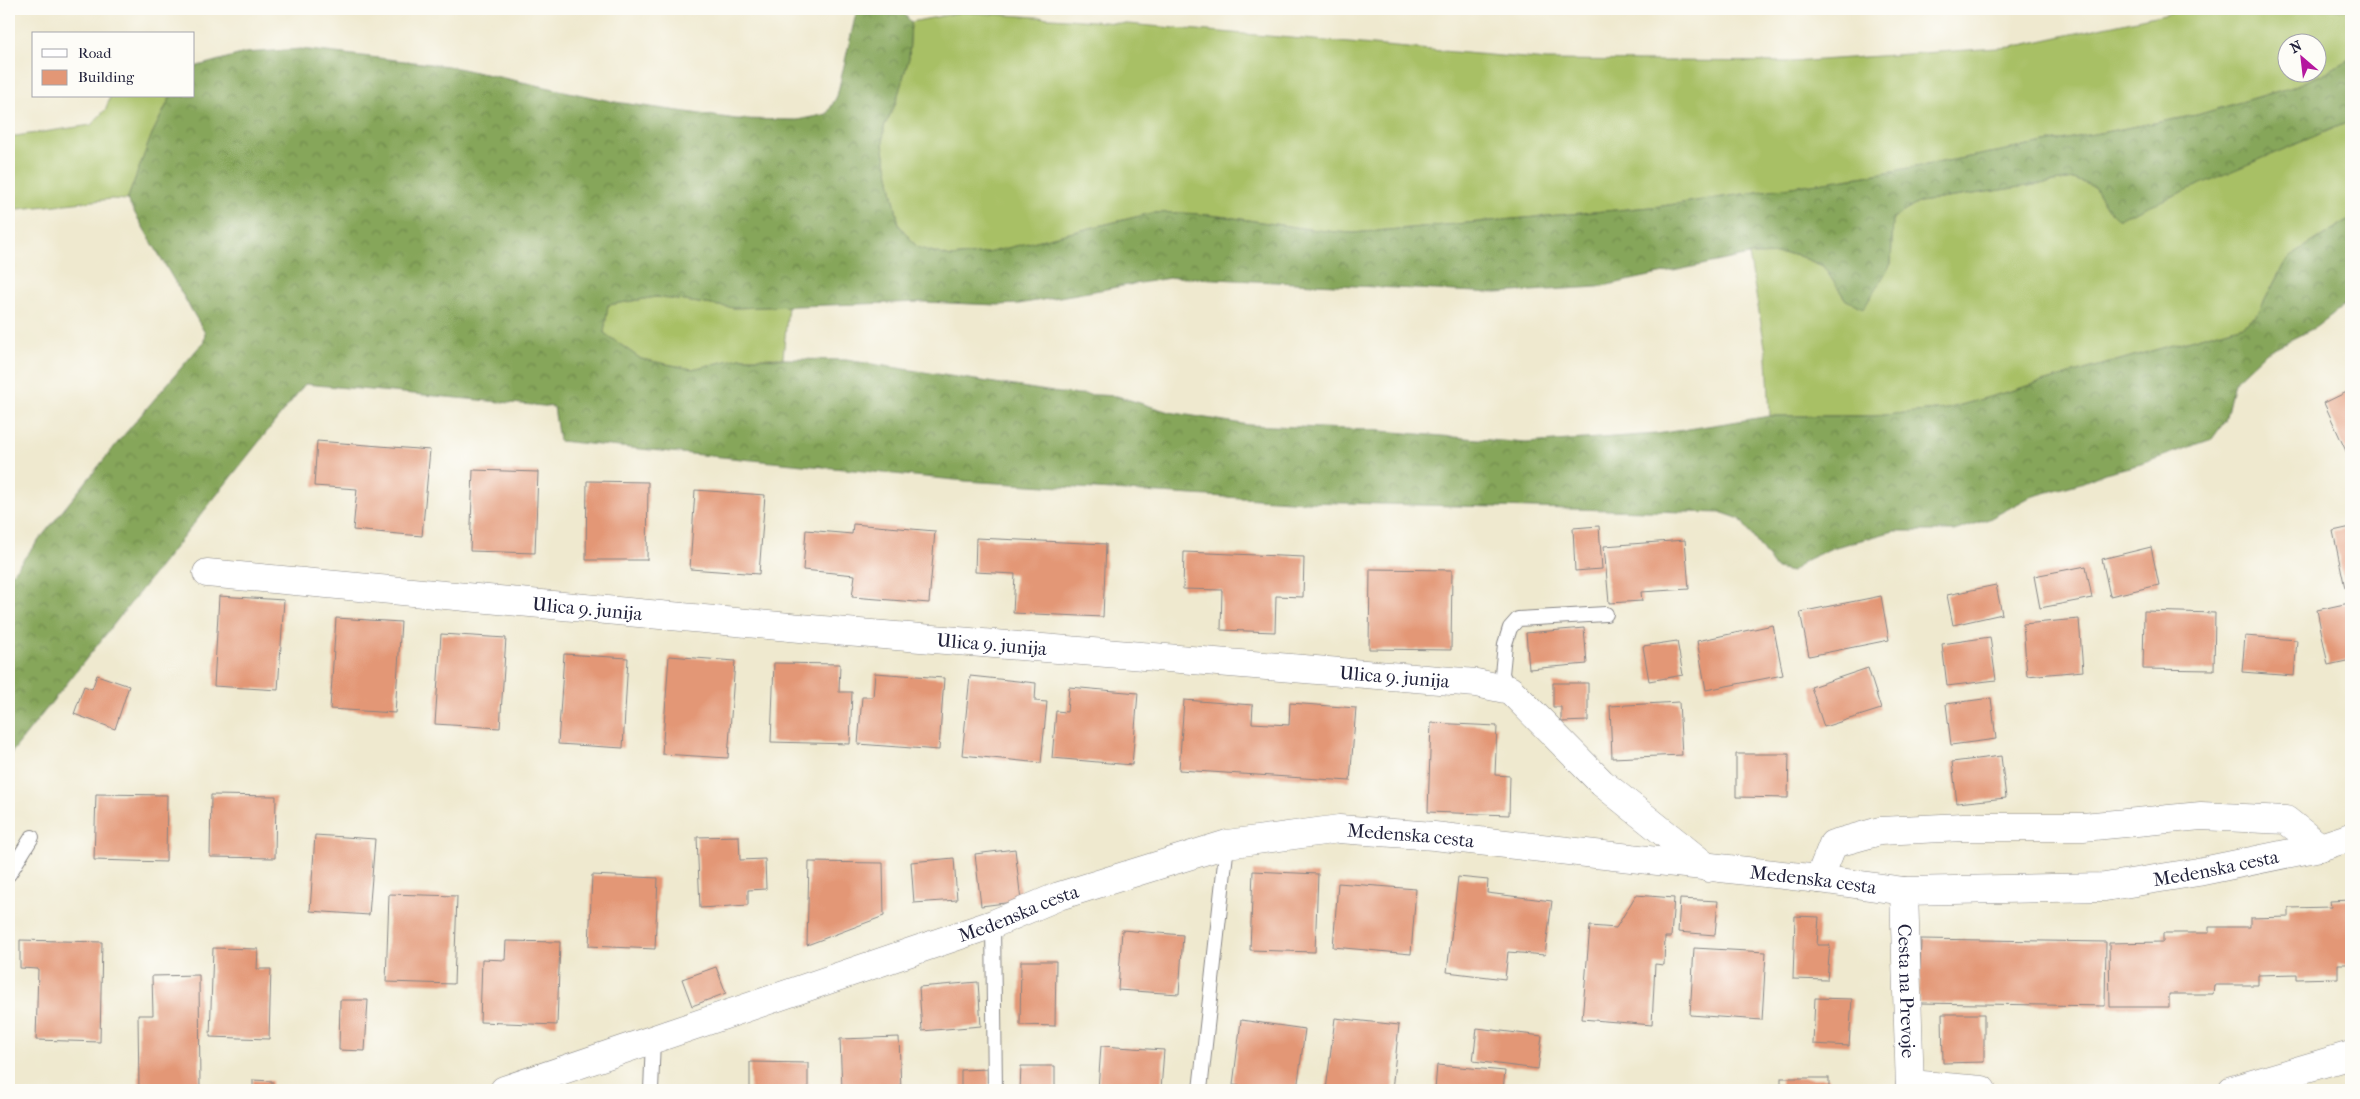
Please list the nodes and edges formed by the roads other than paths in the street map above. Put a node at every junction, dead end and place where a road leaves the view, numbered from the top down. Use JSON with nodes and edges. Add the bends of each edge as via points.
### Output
{"nodes":[{"id":1,"x":207,"y":573,"type":"dead end"},
{"id":2,"x":1606,"y":614,"type":"dead end"},
{"id":3,"x":1510,"y":690,"type":"junction"},
{"id":4,"x":32,"y":837,"type":"dead end"},
{"id":5,"x":2351,"y":837,"type":"edge"},
{"id":6,"x":1227,"y":844,"type":"junction"},
{"id":7,"x":2320,"y":847,"type":"junction"},
{"id":8,"x":1708,"y":868,"type":"junction"},
{"id":9,"x":9,"y":874,"type":"edge"},
{"id":10,"x":1819,"y":879,"type":"junction"},
{"id":11,"x":1904,"y":892,"type":"junction"},
{"id":12,"x":993,"y":924,"type":"junction"},
{"id":13,"x":653,"y":1040,"type":"junction"},
{"id":14,"x":2351,"y":1055,"type":"edge"},
{"id":15,"x":1910,"y":1087,"type":"edge"},
{"id":16,"x":504,"y":1090,"type":"edge"},
{"id":17,"x":651,"y":1090,"type":"edge"},
{"id":18,"x":995,"y":1090,"type":"edge"},
{"id":19,"x":1200,"y":1090,"type":"edge"},
{"id":20,"x":1982,"y":1090,"type":"edge"},
{"id":21,"x":2232,"y":1090,"type":"edge"}],
"edges":[{"from":1,"to":3,"type":"street","name":"Ulica 9. junija","via":[[822,630],[1476,683]]},
{"from":2,"to":3,"type":"lane","via":[[1518,619],[1510,628],[1505,644],[1502,674]]},
{"from":3,"to":8,"type":"street","via":[[1602,783]]},
{"from":4,"to":9,"type":"lane"},
{"from":5,"to":7,"type":"street","name":"Medenska cesta"},
{"from":6,"to":8,"type":"street","name":"Medenska cesta","via":[[1339,829],[1434,836]]},
{"from":6,"to":12,"type":"street","name":"Medenska cesta","via":[[1059,896]]},
{"from":6,"to":19,"type":"lane"},
{"from":7,"to":10,"type":"street","via":[[2286,820],[2201,816],[2083,827],[1880,831],[1832,844]]},
{"from":7,"to":11,"type":"street","name":"Medenska cesta","via":[[2106,887]]},
{"from":8,"to":10,"type":"street","name":"Medenska cesta"},
{"from":10,"to":11,"type":"street","name":"Medenska cesta"},
{"from":11,"to":15,"type":"street","name":"Cesta na Prevoje"},
{"from":12,"to":13,"type":"street","name":"Medenska cesta"},
{"from":12,"to":18,"type":"lane"},
{"from":13,"to":16,"type":"street","name":"Medenska cesta"},
{"from":13,"to":17,"type":"lane"},
{"from":14,"to":21,"type":"street"},
{"from":15,"to":20,"type":"street"}]}
